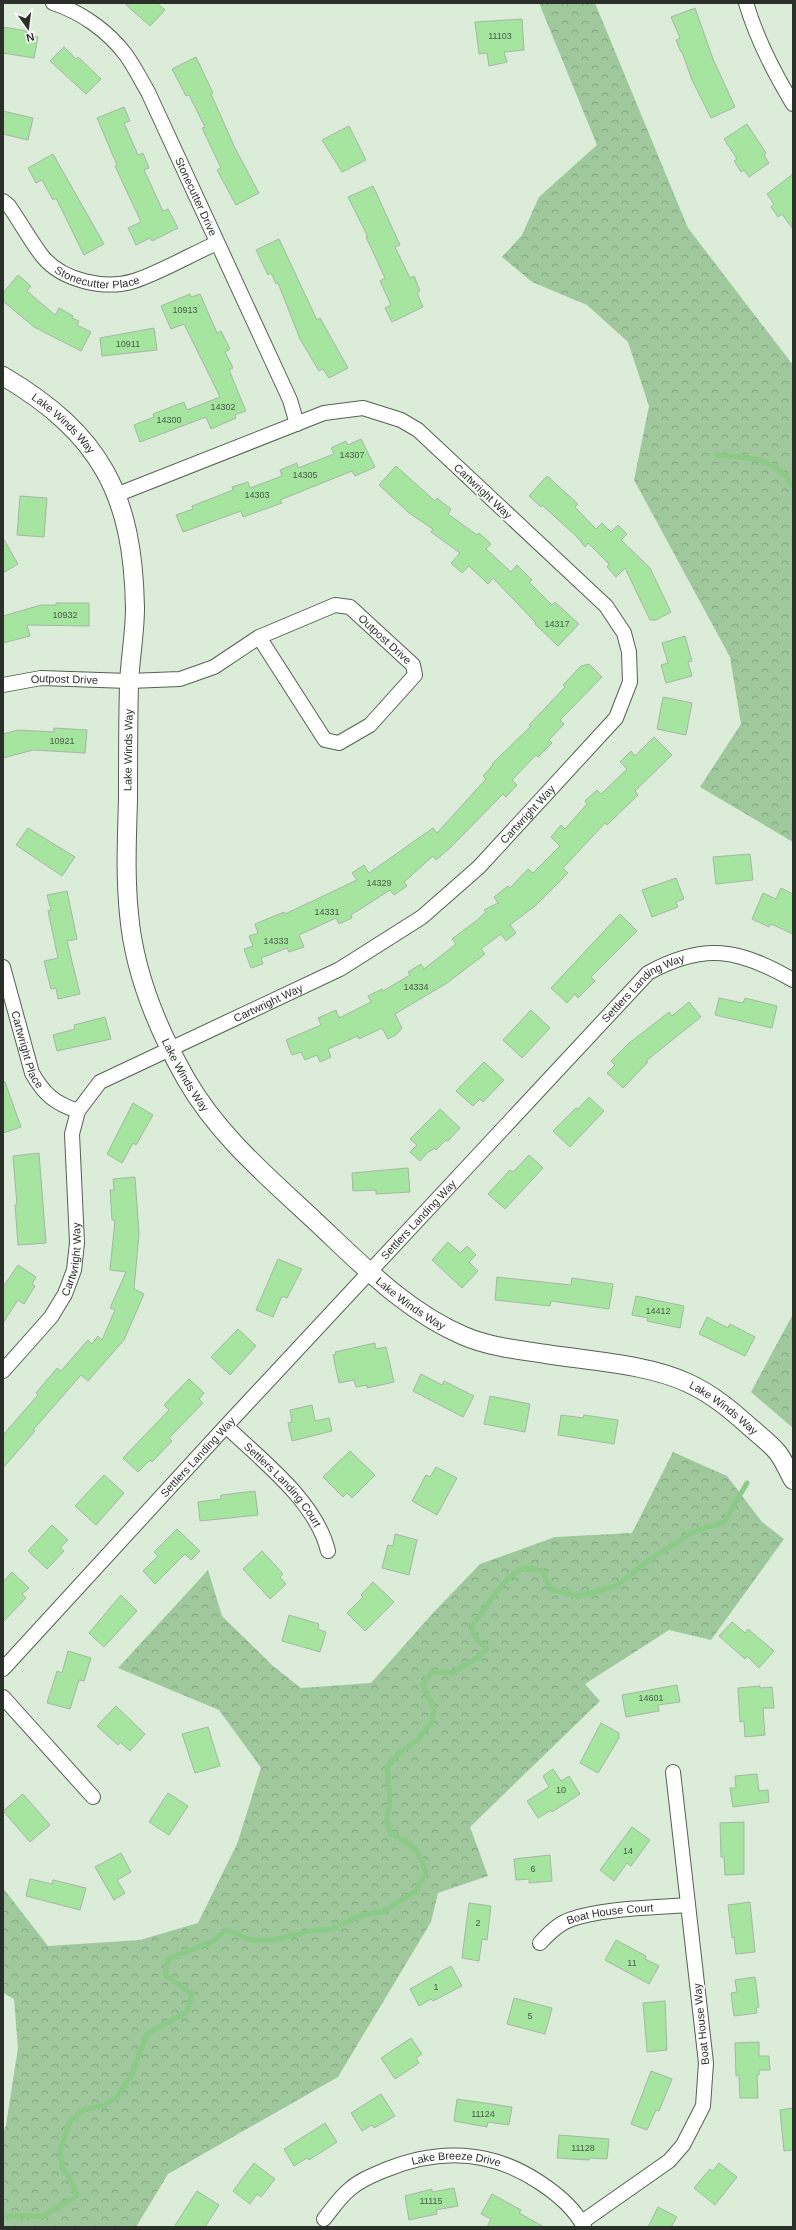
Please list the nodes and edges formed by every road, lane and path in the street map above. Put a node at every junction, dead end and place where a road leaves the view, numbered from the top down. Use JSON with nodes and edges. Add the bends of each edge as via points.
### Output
{"nodes":[{"id":1,"x":53,"y":3,"type":"edge"},
{"id":2,"x":746,"y":3,"type":"edge"},
{"id":3,"x":793,"y":104,"type":"edge"},
{"id":4,"x":3,"y":201,"type":"edge"},
{"id":5,"x":217,"y":243,"type":"junction"},
{"id":6,"x":3,"y":376,"type":"edge"},
{"id":7,"x":297,"y":424,"type":"junction"},
{"id":8,"x":116,"y":495,"type":"junction"},
{"id":9,"x":259,"y":637,"type":"junction"},
{"id":10,"x":129,"y":681,"type":"junction"},
{"id":11,"x":3,"y":685,"type":"edge"},
{"id":12,"x":3,"y":967,"type":"edge"},
{"id":13,"x":793,"y":980,"type":"edge"},
{"id":14,"x":170,"y":1048,"type":"junction"},
{"id":15,"x":78,"y":1111,"type":"junction"},
{"id":16,"x":370,"y":1272,"type":"junction"},
{"id":17,"x":3,"y":1371,"type":"edge"},
{"id":18,"x":226,"y":1426,"type":"junction"},
{"id":19,"x":793,"y":1480,"type":"edge"},
{"id":20,"x":328,"y":1551,"type":"dead end"},
{"id":21,"x":3,"y":1669,"type":"edge"},
{"id":22,"x":3,"y":1697,"type":"edge"},
{"id":23,"x":673,"y":1772,"type":"dead end"},
{"id":24,"x":93,"y":1797,"type":"dead end"},
{"id":25,"x":688,"y":1905,"type":"junction"},
{"id":26,"x":540,"y":1943,"type":"dead end"},
{"id":27,"x":324,"y":2219,"type":"dead end"},
{"id":28,"x":583,"y":2225,"type":"edge"}],
"edges":[{"from":1,"to":5,"type":"street","name":"Stonecutter Drive","via":[[75,10],[97,26],[125,54],[148,92]]},
{"from":2,"to":3,"type":"street","via":[[754,31],[769,65]]},
{"from":4,"to":5,"type":"street","name":"Stonecutter Place","via":[[10,206],[44,258],[61,272],[79,280],[114,286],[134,281]]},
{"from":5,"to":7,"type":"street","name":"Stonecutter Drive","via":[[290,400]]},
{"from":6,"to":8,"type":"street","name":"Lake Winds Way","via":[[31,392],[74,428],[92,449]]},
{"from":7,"to":8,"type":"street","name":"Cartwright Way"},
{"from":7,"to":14,"type":"street","name":"Cartwright Way","via":[[324,413],[363,408],[400,420],[418,430],[606,606],[624,633],[629,652],[630,682],[616,718],[479,867],[422,917],[340,968]]},
{"from":8,"to":10,"type":"street","name":"Lake Winds Way","via":[[127,526],[132,560],[135,612]]},
{"from":9,"to":9,"type":"street","name":"Outpost Drive","via":[[335,605],[350,607],[413,665],[415,675],[370,725],[339,743],[325,740]]},
{"from":9,"to":10,"type":"street","name":"Outpost Drive","via":[[214,667],[180,679]]},
{"from":10,"to":11,"type":"street","name":"Outpost Drive","via":[[41,678]]},
{"from":10,"to":14,"type":"street","name":"Lake Winds Way","via":[[126,875],[129,918],[142,982]]},
{"from":12,"to":15,"type":"street","name":"Cartwright Place","via":[[32,1073],[41,1089],[60,1105]]},
{"from":13,"to":16,"type":"street","name":"Settlers Landing Way","via":[[765,964],[725,952],[702,953],[675,960],[648,973]]},
{"from":14,"to":15,"type":"street","name":"Cartwright Way","via":[[100,1082]]},
{"from":14,"to":16,"type":"street","name":"Lake Winds Way","via":[[208,1112],[240,1151]]},
{"from":15,"to":17,"type":"street","name":"Cartwright Way","via":[[72,1134],[77,1243],[74,1270],[65,1294],[51,1317]]},
{"from":16,"to":18,"type":"street","name":"Settlers Landing Way"},
{"from":16,"to":19,"type":"street","name":"Lake Winds Way","via":[[420,1313],[465,1337],[498,1347],[647,1370],[687,1382],[728,1406],[777,1452]]},
{"from":18,"to":20,"type":"street","name":"Settlers Landing Court","via":[[291,1490],[315,1518],[325,1536]]},
{"from":18,"to":21,"type":"street","name":"Settlers Landing Way"},
{"from":22,"to":24,"type":"street"},
{"from":23,"to":25,"type":"street","name":"Boat House Way"},
{"from":25,"to":26,"type":"street","name":"Boat House Court","via":[[593,1914],[571,1919],[552,1930]]},
{"from":25,"to":28,"type":"street","name":"Boat House Way","via":[[706,2063],[704,2106],[683,2145],[669,2161]]},
{"from":27,"to":28,"type":"street","name":"Lake Breeze Drive","via":[[350,2189],[365,2179],[409,2160],[450,2154],[493,2160],[520,2170],[556,2194]]}]}
